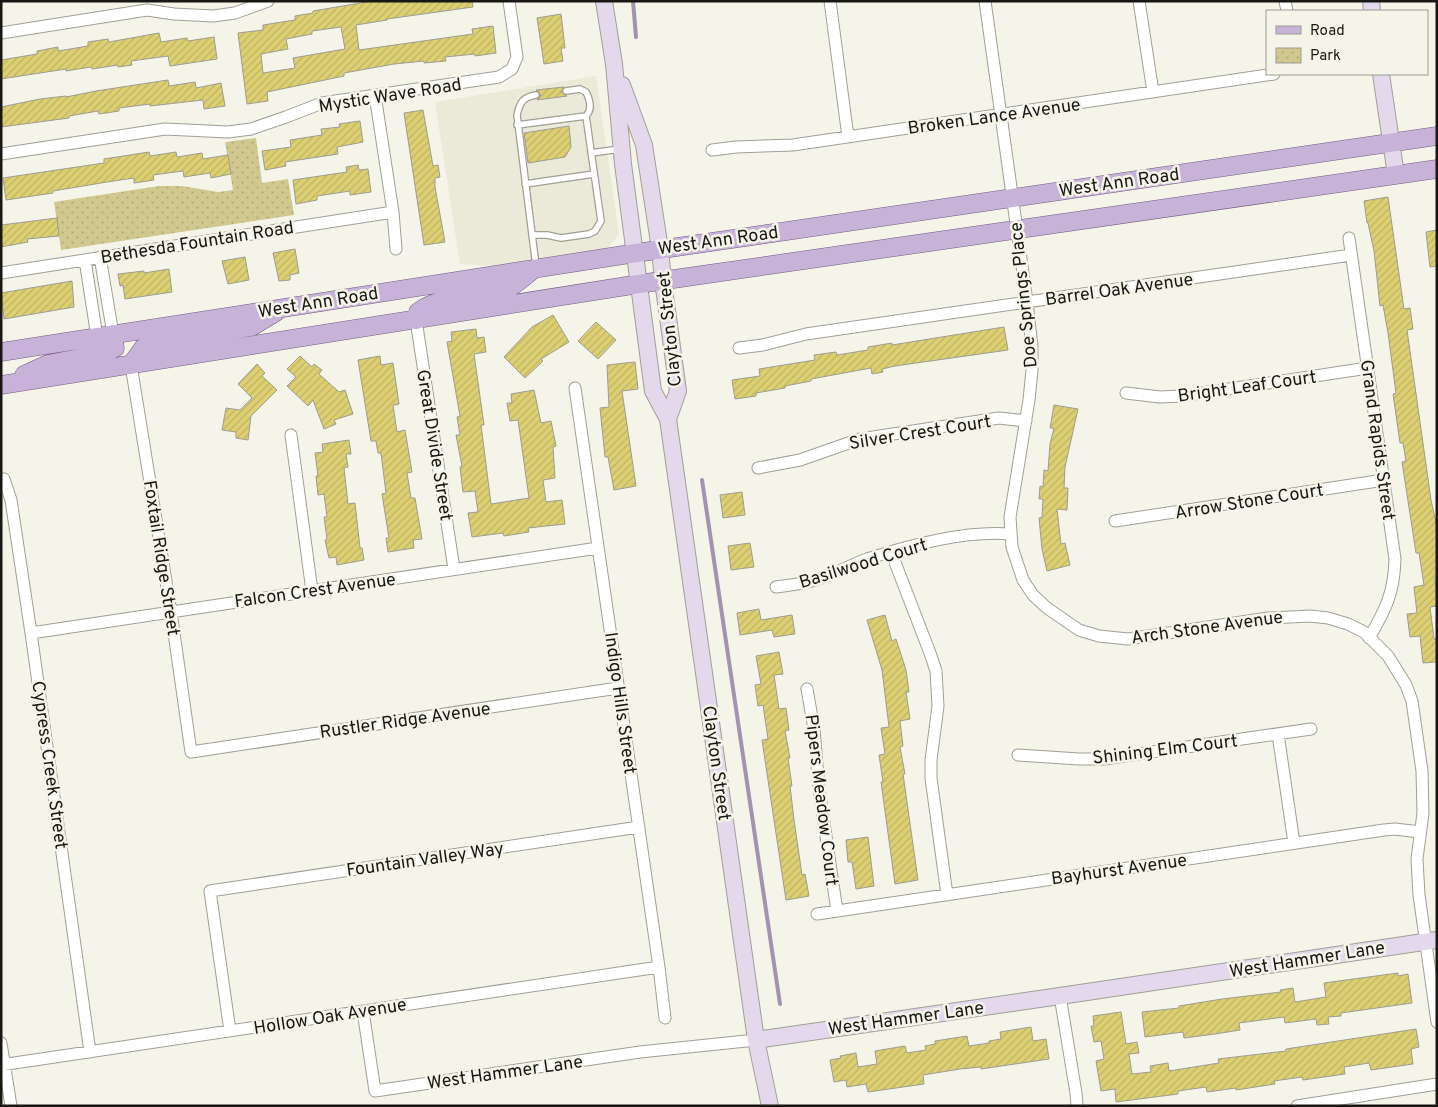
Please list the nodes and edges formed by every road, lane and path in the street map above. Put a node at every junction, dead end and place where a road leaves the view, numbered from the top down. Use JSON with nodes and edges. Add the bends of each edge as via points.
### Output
{"nodes":[{"id":1,"x":268,"y":1,"type":"edge"},
{"id":2,"x":509,"y":1,"type":"edge"},
{"id":3,"x":604,"y":1,"type":"edge"},
{"id":4,"x":830,"y":1,"type":"edge"},
{"id":5,"x":984,"y":1,"type":"edge"},
{"id":6,"x":1139,"y":1,"type":"edge"},
{"id":7,"x":1,"y":33,"type":"edge"},
{"id":8,"x":614,"y":64,"type":"junction"},
{"id":9,"x":1267,"y":75,"type":"edge"},
{"id":10,"x":1382,"y":75,"type":"edge"},
{"id":11,"x":566,"y":91,"type":"dead end"},
{"id":12,"x":1153,"y":92,"type":"junction"},
{"id":13,"x":375,"y":95,"type":"junction"},
{"id":14,"x":536,"y":95,"type":"dead end"},
{"id":15,"x":1001,"y":115,"type":"junction"},
{"id":16,"x":586,"y":116,"type":"junction"},
{"id":17,"x":517,"y":126,"type":"junction"},
{"id":18,"x":1437,"y":136,"type":"edge"},
{"id":19,"x":848,"y":137,"type":"junction"},
{"id":20,"x":1392,"y":143,"type":"junction"},
{"id":21,"x":644,"y":145,"type":"junction"},
{"id":22,"x":622,"y":148,"type":"junction"},
{"id":23,"x":712,"y":150,"type":"dead end"},
{"id":24,"x":591,"y":153,"type":"junction"},
{"id":25,"x":1,"y":154,"type":"edge"},
{"id":26,"x":1437,"y":169,"type":"edge"},
{"id":27,"x":594,"y":174,"type":"junction"},
{"id":28,"x":1396,"y":175,"type":"junction"},
{"id":29,"x":525,"y":184,"type":"junction"},
{"id":30,"x":1012,"y":198,"type":"junction"},
{"id":31,"x":393,"y":212,"type":"junction"},
{"id":32,"x":1016,"y":231,"type":"junction"},
{"id":33,"x":532,"y":235,"type":"junction"},
{"id":34,"x":1349,"y":238,"type":"dead end"},
{"id":35,"x":396,"y":249,"type":"dead end"},
{"id":36,"x":660,"y":249,"type":"junction"},
{"id":37,"x":636,"y":253,"type":"junction"},
{"id":38,"x":1351,"y":255,"type":"junction"},
{"id":39,"x":100,"y":257,"type":"junction"},
{"id":40,"x":85,"y":260,"type":"junction"},
{"id":41,"x":537,"y":268,"type":"junction"},
{"id":42,"x":1,"y":273,"type":"edge"},
{"id":43,"x":663,"y":281,"type":"junction"},
{"id":44,"x":639,"y":284,"type":"junction"},
{"id":45,"x":106,"y":289,"type":"junction"},
{"id":46,"x":90,"y":292,"type":"junction"},
{"id":47,"x":1027,"y":302,"type":"junction"},
{"id":48,"x":282,"y":308,"type":"junction"},
{"id":49,"x":416,"y":320,"type":"junction"},
{"id":50,"x":105,"y":336,"type":"junction"},
{"id":51,"x":739,"y":348,"type":"dead end"},
{"id":52,"x":1,"y":352,"type":"edge"},
{"id":53,"x":131,"y":365,"type":"junction"},
{"id":54,"x":1368,"y":368,"type":"junction"},
{"id":55,"x":2,"y":385,"type":"edge"},
{"id":56,"x":575,"y":388,"type":"dead end"},
{"id":57,"x":1126,"y":392,"type":"dead end"},
{"id":58,"x":668,"y":420,"type":"junction"},
{"id":59,"x":1026,"y":421,"type":"junction"},
{"id":60,"x":291,"y":435,"type":"dead end"},
{"id":61,"x":758,"y":468,"type":"dead end"},
{"id":62,"x":4,"y":479,"type":"dead end"},
{"id":63,"x":1384,"y":480,"type":"junction"},
{"id":64,"x":1115,"y":521,"type":"dead end"},
{"id":65,"x":1010,"y":534,"type":"junction"},
{"id":66,"x":598,"y":548,"type":"junction"},
{"id":67,"x":890,"y":552,"type":"junction"},
{"id":68,"x":454,"y":570,"type":"junction"},
{"id":69,"x":776,"y":588,"type":"dead end"},
{"id":70,"x":312,"y":591,"type":"junction"},
{"id":71,"x":1046,"y":608,"type":"joint"},
{"id":72,"x":171,"y":612,"type":"junction"},
{"id":73,"x":31,"y":633,"type":"junction"},
{"id":74,"x":1370,"y":638,"type":"junction"},
{"id":75,"x":618,"y":688,"type":"junction"},
{"id":76,"x":807,"y":689,"type":"dead end"},
{"id":77,"x":1310,"y":729,"type":"dead end"},
{"id":78,"x":1278,"y":734,"type":"junction"},
{"id":79,"x":191,"y":752,"type":"joint"},
{"id":80,"x":1018,"y":755,"type":"dead end"},
{"id":81,"x":639,"y":827,"type":"junction"},
{"id":82,"x":1420,"y":832,"type":"junction"},
{"id":83,"x":1294,"y":843,"type":"junction"},
{"id":84,"x":947,"y":895,"type":"junction"},
{"id":85,"x":837,"y":911,"type":"junction"},
{"id":86,"x":817,"y":914,"type":"dead end"},
{"id":87,"x":1431,"y":941,"type":"edge"},
{"id":88,"x":659,"y":967,"type":"junction"},
{"id":89,"x":1060,"y":996,"type":"junction"},
{"id":90,"x":363,"y":1012,"type":"junction"},
{"id":91,"x":665,"y":1018,"type":"dead end"},
{"id":92,"x":1437,"y":1022,"type":"edge"},
{"id":93,"x":230,"y":1032,"type":"junction"},
{"id":94,"x":756,"y":1040,"type":"junction"},
{"id":95,"x":1,"y":1043,"type":"edge"},
{"id":96,"x":90,"y":1052,"type":"junction"},
{"id":97,"x":3,"y":1065,"type":"edge"},
{"id":98,"x":1437,"y":1084,"type":"edge"},
{"id":99,"x":10,"y":1106,"type":"edge"},
{"id":100,"x":770,"y":1106,"type":"edge"},
{"id":101,"x":1077,"y":1106,"type":"edge"},
{"id":102,"x":1297,"y":1106,"type":"edge"}],
"edges":[{"from":1,"to":7,"type":"street","via":[[220,15],[147,10]]},
{"from":2,"to":13,"type":"street","name":"Mystic Wave Road","via":[[517,57],[512,69],[499,77]]},
{"from":3,"to":8,"type":"street","name":"Clayton Street"},
{"from":4,"to":19,"type":"street"},
{"from":5,"to":15,"type":"street","name":"Doe Springs Place"},
{"from":6,"to":12,"type":"street"},
{"from":8,"to":21,"type":"street","name":"Clayton Street"},
{"from":8,"to":22,"type":"street","name":"Clayton Street"},
{"from":9,"to":12,"type":"street","name":"Broken Lance Avenue"},
{"from":10,"to":20,"type":"street"},
{"from":11,"to":16,"type":"lane","via":[[580,89],[586,92],[590,108]]},
{"from":12,"to":15,"type":"street","name":"Broken Lance Avenue"},
{"from":13,"to":25,"type":"street","name":"Mystic Wave Road","via":[[322,103],[251,129],[228,132],[165,129]]},
{"from":13,"to":31,"type":"street"},
{"from":14,"to":17,"type":"lane","via":[[522,100]]},
{"from":15,"to":19,"type":"street","name":"Broken Lance Avenue"},
{"from":15,"to":30,"type":"street","name":"Doe Springs Place"},
{"from":16,"to":17,"type":"lane"},
{"from":16,"to":24,"type":"lane"},
{"from":17,"to":29,"type":"lane"},
{"from":18,"to":20,"type":"main road","name":"West Ann Road"},
{"from":19,"to":23,"type":"street","name":"Broken Lance Avenue","via":[[793,145]]},
{"from":20,"to":28,"type":"street"},
{"from":20,"to":30,"type":"main road","name":"West Ann Road"},
{"from":21,"to":22,"type":"street"},
{"from":21,"to":36,"type":"street","name":"Clayton Street"},
{"from":22,"to":24,"type":"lane"},
{"from":22,"to":37,"type":"street","name":"Clayton Street"},
{"from":24,"to":27,"type":"lane"},
{"from":26,"to":28,"type":"main road","name":"West Ann Road"},
{"from":27,"to":29,"type":"lane"},
{"from":27,"to":33,"type":"lane","via":[[601,221],[595,231],[560,238]]},
{"from":28,"to":32,"type":"main road","name":"West Ann Road"},
{"from":29,"to":33,"type":"lane"},
{"from":30,"to":32,"type":"street","name":"Doe Springs Place"},
{"from":30,"to":36,"type":"main road","name":"West Ann Road"},
{"from":31,"to":35,"type":"street"},
{"from":31,"to":39,"type":"street","name":"Bethesda Fountain Road"},
{"from":32,"to":43,"type":"main road","name":"West Ann Road"},
{"from":32,"to":47,"type":"street","name":"Doe Springs Place"},
{"from":33,"to":41,"type":"lane"},
{"from":34,"to":38,"type":"street","name":"Grand Rapids Street"},
{"from":36,"to":37,"type":"main road","name":"West Ann Road"},
{"from":36,"to":43,"type":"street","name":"Clayton Street"},
{"from":37,"to":41,"type":"main road","name":"West Ann Road"},
{"from":37,"to":44,"type":"street","name":"Clayton Street"},
{"from":38,"to":47,"type":"street","name":"Barrel Oak Avenue"},
{"from":38,"to":54,"type":"street","name":"Grand Rapids Street"},
{"from":39,"to":40,"type":"street","name":"Bethesda Fountain Road"},
{"from":39,"to":45,"type":"street"},
{"from":40,"to":42,"type":"street","name":"Bethesda Fountain Road"},
{"from":40,"to":46,"type":"street"},
{"from":41,"to":48,"type":"main road","name":"West Ann Road"},
{"from":41,"to":49,"type":"main road","via":[[507,289],[444,300],[424,307]]},
{"from":43,"to":44,"type":"main road","name":"West Ann Road"},
{"from":43,"to":58,"type":"street","name":"Clayton Street","via":[[678,391]]},
{"from":44,"to":49,"type":"main road","name":"West Ann Road"},
{"from":44,"to":58,"type":"street","name":"Clayton Street","via":[[654,392]]},
{"from":45,"to":46,"type":"lane"},
{"from":45,"to":50,"type":"street"},
{"from":46,"to":50,"type":"street"},
{"from":47,"to":51,"type":"street","name":"Barrel Oak Avenue","via":[[806,334]]},
{"from":47,"to":59,"type":"street","name":"Doe Springs Place","via":[[1032,370]]},
{"from":48,"to":50,"type":"main road","name":"West Ann Road"},
{"from":48,"to":53,"type":"main road","via":[[251,327],[143,348]]},
{"from":49,"to":53,"type":"main road","name":"West Ann Road"},
{"from":49,"to":68,"type":"street","name":"Great Divide Street"},
{"from":50,"to":52,"type":"main road","name":"West Ann Road"},
{"from":50,"to":55,"type":"main road","via":[[115,348],[48,364]]},
{"from":53,"to":55,"type":"main road","name":"West Ann Road"},
{"from":53,"to":72,"type":"street","name":"Foxtail Ridge Street"},
{"from":54,"to":57,"type":"street","name":"Bright Leaf Court","via":[[1182,396],[1160,397]]},
{"from":54,"to":63,"type":"street","name":"Grand Rapids Street"},
{"from":56,"to":66,"type":"street","name":"Indigo Hills Street"},
{"from":58,"to":94,"type":"street","name":"Clayton Street"},
{"from":59,"to":61,"type":"street","name":"Silver Crest Court","via":[[999,418],[860,439],[800,460]]},
{"from":59,"to":65,"type":"street","name":"Doe Springs Place"},
{"from":60,"to":70,"type":"street"},
{"from":62,"to":73,"type":"street","name":"Cypress Creek Street","via":[[11,500]]},
{"from":63,"to":64,"type":"street","name":"Arrow Stone Court"},
{"from":63,"to":74,"type":"street","name":"Grand Rapids Street","via":[[1395,576],[1385,610]]},
{"from":65,"to":67,"type":"street","name":"Basilwood Court","via":[[991,532],[914,544]]},
{"from":65,"to":71,"type":"street","name":"Doe Springs Place","via":[[1023,580]]},
{"from":66,"to":68,"type":"street","name":"Falcon Crest Avenue"},
{"from":66,"to":75,"type":"street","name":"Indigo Hills Street"},
{"from":67,"to":69,"type":"street","name":"Basilwood Court","via":[[802,584]]},
{"from":67,"to":84,"type":"street","via":[[936,671],[938,706],[931,778]]},
{"from":68,"to":70,"type":"street","name":"Falcon Crest Avenue"},
{"from":70,"to":72,"type":"street","name":"Falcon Crest Avenue"},
{"from":71,"to":74,"type":"street","name":"Arch Stone Avenue","via":[[1079,630],[1128,639],[1293,615],[1342,622]]},
{"from":72,"to":73,"type":"street","name":"Falcon Crest Avenue"},
{"from":72,"to":79,"type":"street","name":"Foxtail Ridge Street"},
{"from":73,"to":96,"type":"street","name":"Cypress Creek Street"},
{"from":74,"to":82,"type":"street","name":"Arch Stone Avenue","via":[[1398,670],[1412,701],[1422,771]]},
{"from":75,"to":79,"type":"street","name":"Rustler Ridge Avenue"},
{"from":75,"to":81,"type":"street","name":"Indigo Hills Street"},
{"from":76,"to":85,"type":"street","name":"Pipers Meadow Court"},
{"from":77,"to":78,"type":"street","name":"Shining Elm Court"},
{"from":78,"to":80,"type":"street","name":"Shining Elm Court","via":[[1104,759]]},
{"from":78,"to":83,"type":"street"},
{"from":81,"to":88,"type":"street","name":"Indigo Hills Street"},
{"from":81,"to":93,"type":"street","name":"Fountain Valley Way","via":[[210,891]]},
{"from":82,"to":83,"type":"street","name":"Bayhurst Avenue","via":[[1395,829]]},
{"from":82,"to":87,"type":"street","name":"Arch Stone Avenue","via":[[1417,859],[1419,895]]},
{"from":83,"to":84,"type":"street","name":"Bayhurst Avenue"},
{"from":84,"to":85,"type":"street","name":"Bayhurst Avenue"},
{"from":85,"to":86,"type":"street","name":"Bayhurst Avenue"},
{"from":87,"to":89,"type":"street","name":"West Hammer Lane"},
{"from":87,"to":92,"type":"street","name":"Arch Stone Avenue"},
{"from":88,"to":90,"type":"street","name":"Hollow Oak Avenue"},
{"from":88,"to":91,"type":"street","name":"Indigo Hills Street"},
{"from":89,"to":94,"type":"street","name":"West Hammer Lane"},
{"from":89,"to":101,"type":"street"},
{"from":90,"to":93,"type":"street","name":"Hollow Oak Avenue"},
{"from":90,"to":94,"type":"street","name":"West Hammer Lane","via":[[375,1092],[640,1052]]},
{"from":93,"to":96,"type":"street","name":"Hollow Oak Avenue"},
{"from":94,"to":100,"type":"street","name":"Clayton Street"},
{"from":95,"to":97,"type":"street"},
{"from":96,"to":97,"type":"street","name":"Hollow Oak Avenue"},
{"from":97,"to":99,"type":"street"},
{"from":98,"to":102,"type":"street"}]}
